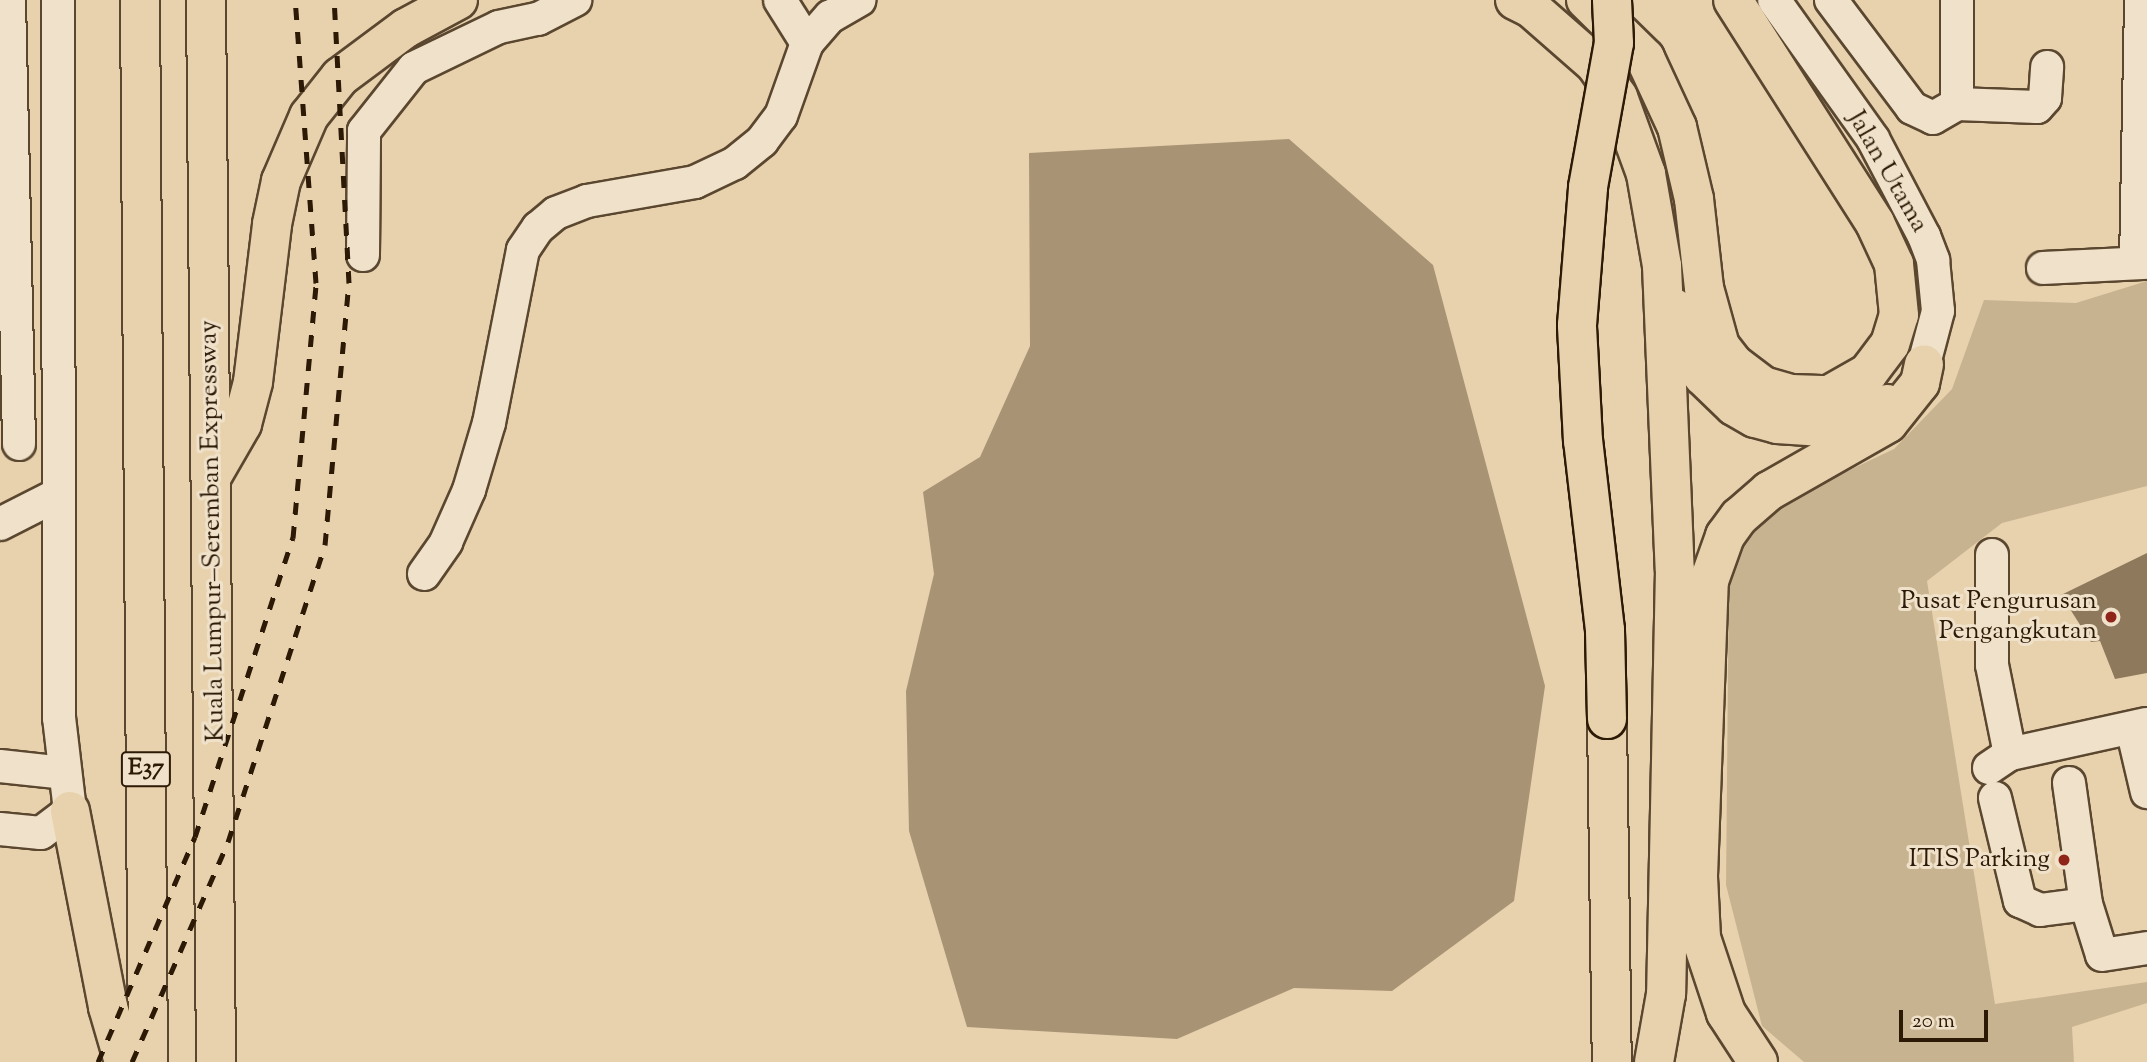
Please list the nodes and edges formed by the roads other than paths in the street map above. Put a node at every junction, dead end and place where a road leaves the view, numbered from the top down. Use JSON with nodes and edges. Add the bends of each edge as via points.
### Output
{"nodes":[{"id":1,"x":9,"y":0,"type":"edge"},
{"id":2,"x":58,"y":0,"type":"edge"},
{"id":3,"x":140,"y":0,"type":"edge"},
{"id":4,"x":206,"y":0,"type":"edge"},
{"id":5,"x":458,"y":0,"type":"edge"},
{"id":6,"x":575,"y":0,"type":"edge"},
{"id":7,"x":780,"y":0,"type":"edge"},
{"id":8,"x":859,"y":0,"type":"edge"},
{"id":9,"x":1515,"y":0,"type":"edge"},
{"id":10,"x":1587,"y":0,"type":"edge"},
{"id":11,"x":1612,"y":0,"type":"edge"},
{"id":12,"x":1733,"y":0,"type":"edge"},
{"id":13,"x":1774,"y":0,"type":"edge"},
{"id":14,"x":1832,"y":0,"type":"edge"},
{"id":15,"x":1958,"y":0,"type":"edge"},
{"id":16,"x":2143,"y":17,"type":"edge"},
{"id":17,"x":807,"y":43,"type":"junction"},
{"id":18,"x":2047,"y":67,"type":"dead end"},
{"id":19,"x":1956,"y":104,"type":"junction"},
{"id":20,"x":363,"y":255,"type":"dead end"},
{"id":21,"x":2142,"y":263,"type":"edge"},
{"id":22,"x":1662,"y":266,"type":"junction"},
{"id":23,"x":2043,"y":268,"type":"dead end"},
{"id":24,"x":1924,"y":365,"type":"junction"},
{"id":25,"x":58,"y":444,"type":"junction"},
{"id":26,"x":9,"y":445,"type":"edge"},
{"id":27,"x":212,"y":477,"type":"junction"},
{"id":28,"x":57,"y":495,"type":"junction"},
{"id":29,"x":0,"y":524,"type":"edge"},
{"id":30,"x":1992,"y":555,"type":"dead end"},
{"id":31,"x":424,"y":574,"type":"dead end"},
{"id":32,"x":2140,"y":726,"type":"edge"},
{"id":33,"x":0,"y":766,"type":"edge"},
{"id":34,"x":64,"y":773,"type":"junction"},
{"id":35,"x":1998,"y":773,"type":"junction"},
{"id":36,"x":2069,"y":783,"type":"dead end"},
{"id":37,"x":2147,"y":792,"type":"edge"},
{"id":38,"x":69,"y":811,"type":"junction"},
{"id":39,"x":0,"y":829,"type":"edge"},
{"id":40,"x":2086,"y":904,"type":"junction"},
{"id":41,"x":2147,"y":947,"type":"edge"},
{"id":42,"x":124,"y":1062,"type":"edge"},
{"id":43,"x":148,"y":1062,"type":"edge"},
{"id":44,"x":216,"y":1062,"type":"edge"},
{"id":45,"x":1612,"y":1062,"type":"edge"},
{"id":46,"x":1654,"y":1062,"type":"edge"},
{"id":47,"x":1758,"y":1062,"type":"edge"}],
"edges":[{"from":1,"to":26,"type":"street"},
{"from":2,"to":25,"type":"street"},
{"from":3,"to":43,"type":"highway","number":"E37"},
{"from":4,"to":27,"type":"highway","name":"Kuala Lumpur–Seremban Expressway"},
{"from":5,"to":27,"type":"highway","via":[[406,28],[340,77],[309,116],[277,202],[245,413]]},
{"from":6,"to":20,"type":"street","via":[[538,19],[499,27],[455,45],[414,68],[364,131]]},
{"from":7,"to":17,"type":"street"},
{"from":8,"to":17,"type":"street","via":[[830,17]]},
{"from":9,"to":22,"type":"highway","via":[[1531,8],[1595,64],[1618,97],[1646,174]]},
{"from":10,"to":12,"type":"highway","via":[[1645,58],[1677,127],[1693,199],[1704,288],[1720,346],[1734,364],[1763,386],[1790,394],[1829,395],[1867,373],[1890,344],[1899,315],[1894,264],[1875,223]]},
{"from":11,"to":45,"type":"highway","bridge":true,"via":[[1614,43],[1584,219],[1577,326],[1583,441],[1605,630]]},
{"from":13,"to":24,"type":"street","name":"Jalan Utama","via":[[1873,139],[1924,236],[1933,260],[1938,311]]},
{"from":14,"to":19,"type":"street","via":[[1912,108],[1933,118]]},
{"from":15,"to":19,"type":"street"},
{"from":16,"to":21,"type":"street"},
{"from":17,"to":31,"type":"street","via":[[781,116],[762,141],[735,163],[695,182],[587,201],[556,213],[538,228],[523,250],[489,423],[469,490],[446,542]]},
{"from":18,"to":19,"type":"street","via":[[2045,98],[2037,107]]},
{"from":21,"to":23,"type":"street"},
{"from":22,"to":24,"type":"highway","via":[[1690,357],[1713,388],[1755,418],[1797,427],[1846,422],[1895,399]]},
{"from":22,"to":46,"type":"highway","via":[[1675,570],[1666,994]]},
{"from":24,"to":47,"type":"highway","via":[[1920,383],[1888,424],[1769,491],[1738,517],[1725,536],[1709,581],[1698,876],[1701,938],[1726,1013]]},
{"from":25,"to":26,"type":"street"},
{"from":25,"to":28,"type":"street"},
{"from":27,"to":44,"type":"highway","name":"Kuala Lumpur–Seremban Expressway"},
{"from":28,"to":29,"type":"street"},
{"from":28,"to":34,"type":"street","via":[[58,718]]},
{"from":30,"to":35,"type":"street"},
{"from":32,"to":35,"type":"street"},
{"from":32,"to":37,"type":"street"},
{"from":33,"to":34,"type":"street"},
{"from":34,"to":38,"type":"street"},
{"from":35,"to":40,"type":"street","via":[[2020,901],[2040,910]]},
{"from":36,"to":40,"type":"street"},
{"from":38,"to":39,"type":"street","via":[[41,833]]},
{"from":38,"to":42,"type":"highway","via":[[108,1007]]},
{"from":40,"to":41,"type":"street","via":[[2102,956]]}]}
